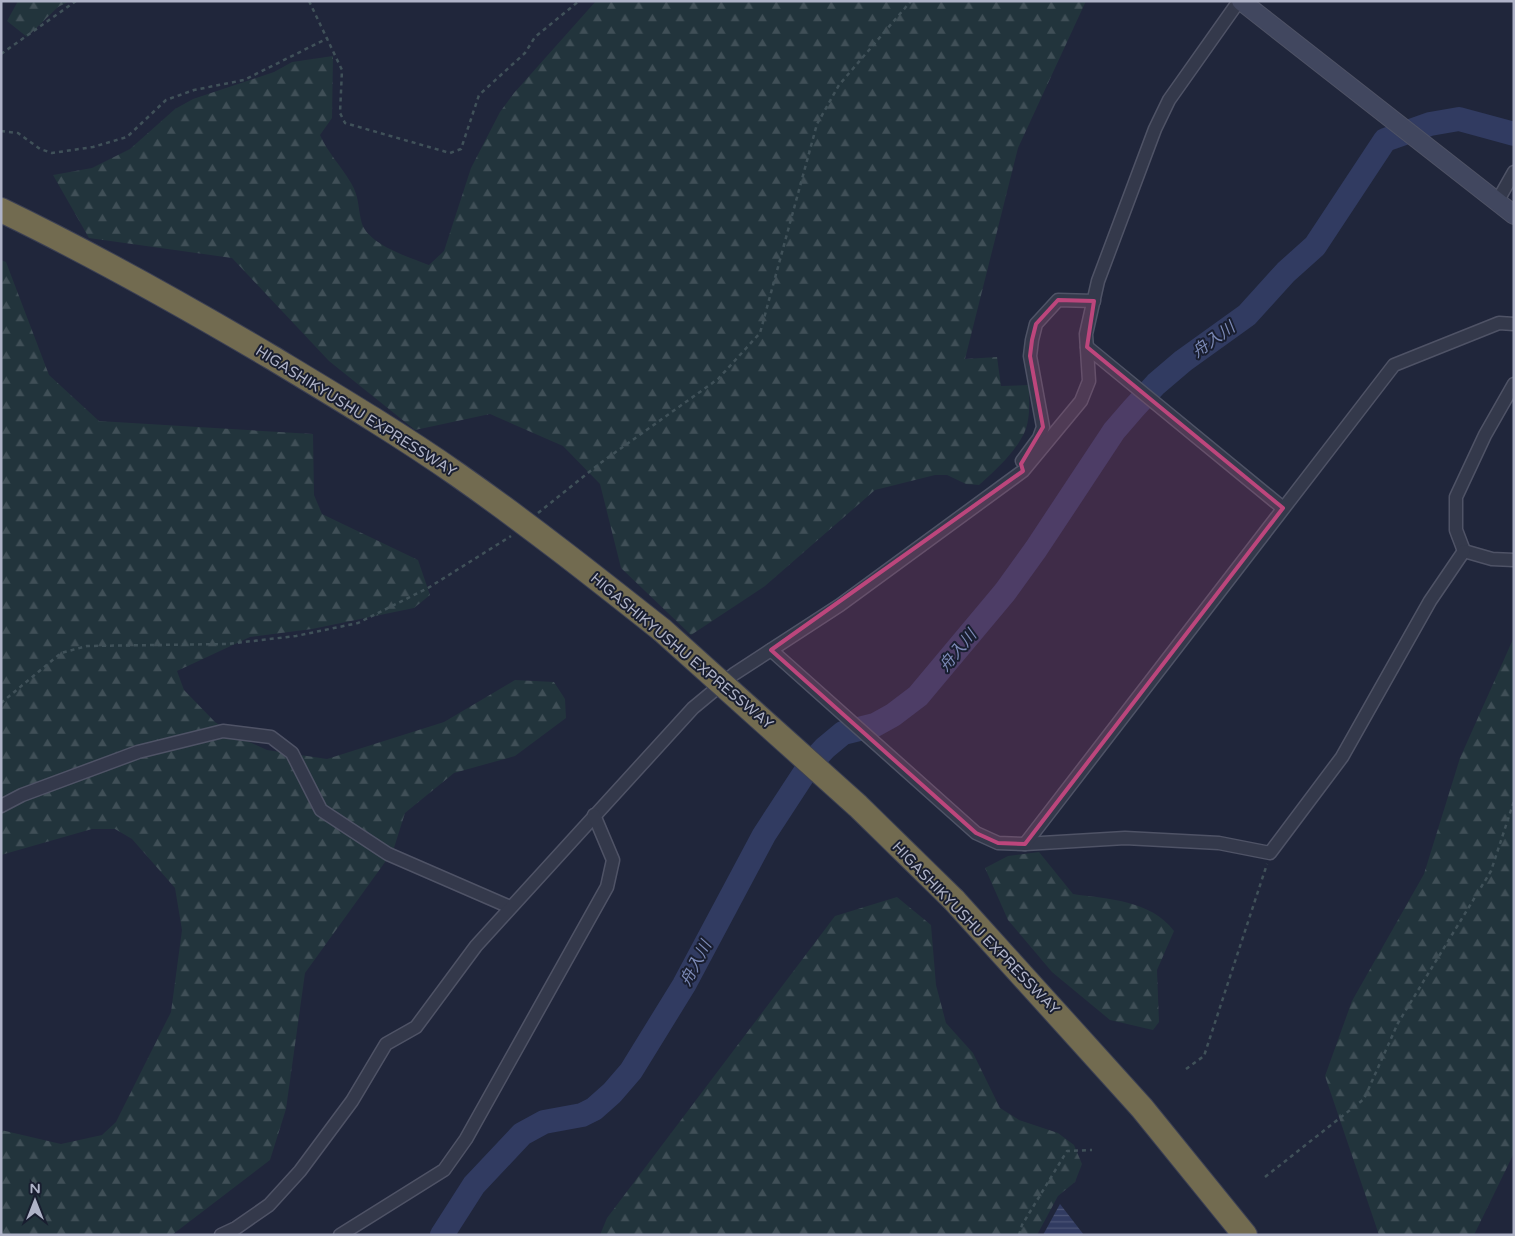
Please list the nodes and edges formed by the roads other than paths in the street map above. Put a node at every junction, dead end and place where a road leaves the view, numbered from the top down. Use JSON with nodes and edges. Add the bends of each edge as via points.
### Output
{"nodes":[{"id":1,"x":1240,"y":1,"type":"edge"},
{"id":2,"x":1514,"y":172,"type":"edge"},
{"id":3,"x":1497,"y":202,"type":"junction"},
{"id":4,"x":1,"y":210,"type":"edge"},
{"id":5,"x":1514,"y":216,"type":"edge"},
{"id":6,"x":1094,"y":301,"type":"junction"},
{"id":7,"x":1514,"y":324,"type":"edge"},
{"id":8,"x":1087,"y":348,"type":"junction"},
{"id":9,"x":1514,"y":384,"type":"edge"},
{"id":10,"x":1023,"y":470,"type":"junction"},
{"id":11,"x":1283,"y":508,"type":"junction"},
{"id":12,"x":1464,"y":551,"type":"junction"},
{"id":13,"x":1514,"y":560,"type":"edge"},
{"id":14,"x":771,"y":650,"type":"junction"},
{"id":15,"x":1,"y":806,"type":"edge"},
{"id":16,"x":594,"y":815,"type":"junction"},
{"id":17,"x":1025,"y":844,"type":"junction"},
{"id":18,"x":510,"y":907,"type":"junction"},
{"id":19,"x":221,"y":1235,"type":"edge"},
{"id":20,"x":340,"y":1235,"type":"edge"},
{"id":21,"x":1245,"y":1235,"type":"edge"}],
"edges":[{"from":1,"to":3,"type":"street"},
{"from":1,"to":6,"type":"street","via":[[1169,100],[1098,281]]},
{"from":2,"to":3,"type":"street"},
{"from":3,"to":5,"type":"street"},
{"from":4,"to":21,"type":"highway","name":"HIGASHIKYUSHU EXPRESSWAY","bridge":true,"via":[[184,306],[324,388],[457,474],[562,550],[662,630],[858,806],[954,900],[1142,1108]]},
{"from":6,"to":8,"type":"street","via":[[1086,334]]},
{"from":6,"to":10,"type":"street","via":[[1058,300],[1036,324],[1030,356],[1042,427],[1039,438],[1021,464]]},
{"from":7,"to":11,"type":"street","via":[[1499,323],[1394,365]]},
{"from":8,"to":10,"type":"street","via":[[1089,381],[1081,401]]},
{"from":8,"to":11,"type":"street"},
{"from":9,"to":12,"type":"street","via":[[1485,435],[1456,497],[1456,530]]},
{"from":10,"to":14,"type":"street","via":[[840,605]]},
{"from":11,"to":17,"type":"street"},
{"from":12,"to":13,"type":"street","via":[[1492,559]]},
{"from":12,"to":17,"type":"street","via":[[1430,601],[1342,757],[1270,853],[1219,843],[1124,838]]},
{"from":14,"to":16,"type":"street","via":[[734,674],[693,708]]},
{"from":14,"to":17,"type":"street","via":[[976,833],[998,843]]},
{"from":15,"to":18,"type":"street","via":[[22,795],[138,752],[223,731],[271,737],[292,753],[321,810],[388,854]]},
{"from":16,"to":18,"type":"street"},
{"from":16,"to":20,"type":"street","via":[[613,860],[607,887],[466,1139],[444,1170]]},
{"from":18,"to":19,"type":"street","via":[[476,946],[416,1027],[386,1044],[352,1100],[300,1171],[269,1205]]}]}
